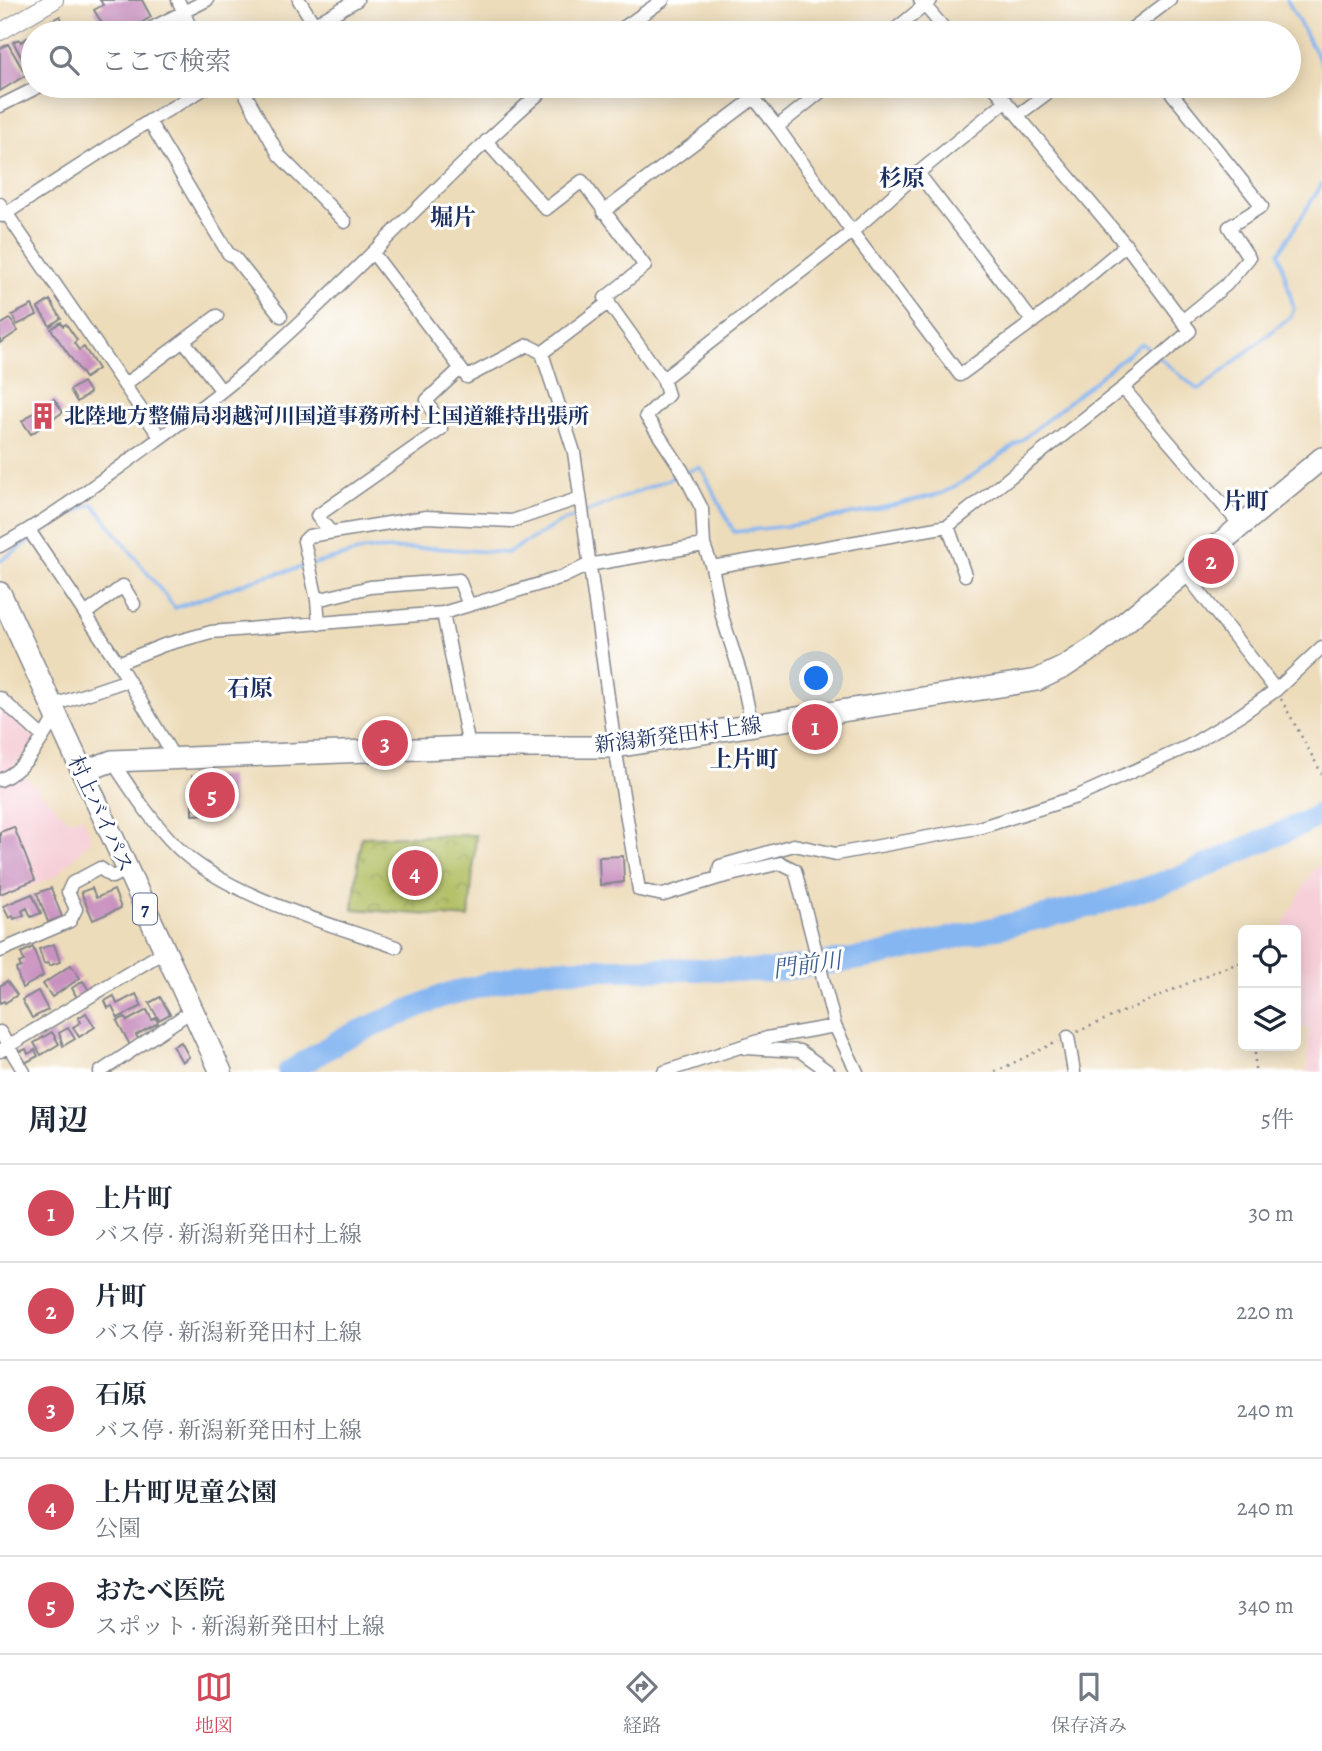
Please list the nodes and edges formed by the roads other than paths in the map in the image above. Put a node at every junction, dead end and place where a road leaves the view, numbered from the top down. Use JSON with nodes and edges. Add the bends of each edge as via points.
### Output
{"nodes":[{"id":1,"x":55,"y":0,"type":"edge"},
{"id":2,"x":207,"y":0,"type":"edge"},
{"id":3,"x":299,"y":0,"type":"edge"},
{"id":4,"x":357,"y":0,"type":"edge"},
{"id":5,"x":663,"y":0,"type":"edge"},
{"id":6,"x":1170,"y":0,"type":"edge"},
{"id":7,"x":925,"y":2,"type":"edge"},
{"id":8,"x":33,"y":6,"type":"edge"},
{"id":9,"x":180,"y":6,"type":"edge"},
{"id":10,"x":159,"y":21,"type":"edge"},
{"id":11,"x":312,"y":21,"type":"edge"},
{"id":12,"x":319,"y":21,"type":"edge"},
{"id":13,"x":633,"y":21,"type":"edge"},
{"id":14,"x":904,"y":21,"type":"edge"},
{"id":15,"x":939,"y":21,"type":"edge"},
{"id":16,"x":1142,"y":21,"type":"edge"},
{"id":17,"x":2,"y":27,"type":"edge"},
{"id":18,"x":21,"y":96,"type":"edge"},
{"id":19,"x":188,"y":98,"type":"edge"},
{"id":20,"x":248,"y":98,"type":"edge"},
{"id":21,"x":534,"y":98,"type":"edge"},
{"id":22,"x":813,"y":98,"type":"edge"},
{"id":23,"x":1003,"y":98,"type":"edge"},
{"id":24,"x":1041,"y":98,"type":"edge"},
{"id":25,"x":1176,"y":98,"type":"edge"},
{"id":26,"x":1006,"y":101,"type":"junction"},
{"id":27,"x":0,"y":106,"type":"edge"},
{"id":28,"x":1018,"y":115,"type":"junction"},
{"id":29,"x":149,"y":121,"type":"junction"},
{"id":30,"x":778,"y":127,"type":"junction"},
{"id":31,"x":486,"y":141,"type":"junction"},
{"id":32,"x":918,"y":173,"type":"junction"},
{"id":33,"x":2,"y":212,"type":"edge"},
{"id":34,"x":603,"y":212,"type":"junction"},
{"id":35,"x":345,"y":222,"type":"dead end"},
{"id":36,"x":852,"y":232,"type":"junction"},
{"id":37,"x":1126,"y":245,"type":"junction"},
{"id":38,"x":373,"y":253,"type":"junction"},
{"id":39,"x":608,"y":302,"type":"junction"},
{"id":40,"x":217,"y":316,"type":"dead end"},
{"id":41,"x":281,"y":316,"type":"dead end"},
{"id":42,"x":1182,"y":321,"type":"junction"},
{"id":43,"x":1032,"y":322,"type":"junction"},
{"id":44,"x":184,"y":341,"type":"junction"},
{"id":45,"x":542,"y":353,"type":"junction"},
{"id":46,"x":460,"y":369,"type":"junction"},
{"id":47,"x":663,"y":379,"type":"junction"},
{"id":48,"x":124,"y":385,"type":"junction"},
{"id":49,"x":1123,"y":388,"type":"junction"},
{"id":50,"x":221,"y":390,"type":"junction"},
{"id":51,"x":160,"y":437,"type":"junction"},
{"id":52,"x":1322,"y":457,"type":"edge"},
{"id":53,"x":580,"y":498,"type":"junction"},
{"id":54,"x":1240,"y":525,"type":"junction"},
{"id":55,"x":948,"y":526,"type":"junction"},
{"id":56,"x":29,"y":530,"type":"junction"},
{"id":57,"x":330,"y":531,"type":"junction"},
{"id":58,"x":704,"y":545,"type":"junction"},
{"id":59,"x":0,"y":546,"type":"edge"},
{"id":60,"x":589,"y":565,"type":"junction"},
{"id":61,"x":712,"y":567,"type":"junction"},
{"id":62,"x":1185,"y":573,"type":"junction"},
{"id":63,"x":965,"y":575,"type":"dead end"},
{"id":64,"x":0,"y":593,"type":"edge"},
{"id":65,"x":317,"y":600,"type":"junction"},
{"id":66,"x":134,"y":604,"type":"dead end"},
{"id":67,"x":469,"y":605,"type":"junction"},
{"id":68,"x":443,"y":613,"type":"junction"},
{"id":69,"x":85,"y":614,"type":"junction"},
{"id":70,"x":319,"y":624,"type":"junction"},
{"id":71,"x":1322,"y":648,"type":"edge"},
{"id":72,"x":118,"y":663,"type":"junction"},
{"id":73,"x":128,"y":680,"type":"junction"},
{"id":74,"x":1276,"y":690,"type":"junction"},
{"id":75,"x":0,"y":698,"type":"edge"},
{"id":76,"x":54,"y":711,"type":"junction"},
{"id":77,"x":752,"y":726,"type":"junction"},
{"id":78,"x":43,"y":737,"type":"junction"},
{"id":79,"x":469,"y":747,"type":"junction"},
{"id":80,"x":615,"y":747,"type":"junction"},
{"id":81,"x":175,"y":759,"type":"junction"},
{"id":82,"x":112,"y":761,"type":"junction"},
{"id":83,"x":82,"y":772,"type":"junction"},
{"id":84,"x":0,"y":780,"type":"edge"},
{"id":85,"x":126,"y":870,"type":"junction"},
{"id":86,"x":718,"y":878,"type":"junction"},
{"id":87,"x":396,"y":947,"type":"dead end"},
{"id":88,"x":0,"y":951,"type":"edge"},
{"id":89,"x":165,"y":951,"type":"junction"},
{"id":90,"x":193,"y":1010,"type":"junction"},
{"id":91,"x":834,"y":1020,"type":"junction"},
{"id":92,"x":0,"y":1032,"type":"edge"},
{"id":93,"x":1068,"y":1037,"type":"road end"},
{"id":94,"x":736,"y":1048,"type":"junction"},
{"id":95,"x":4,"y":1049,"type":"edge"},
{"id":96,"x":824,"y":1071,"type":"edge"},
{"id":97,"x":24,"y":1072,"type":"edge"},
{"id":98,"x":100,"y":1072,"type":"edge"},
{"id":99,"x":221,"y":1072,"type":"edge"},
{"id":100,"x":664,"y":1072,"type":"edge"},
{"id":101,"x":857,"y":1072,"type":"edge"},
{"id":102,"x":1074,"y":1072,"type":"edge"}],
"edges":[{"from":1,"to":8,"type":"street"},
{"from":2,"to":9,"type":"street"},
{"from":3,"to":11,"type":"street"},
{"from":4,"to":12,"type":"street"},
{"from":5,"to":13,"type":"street"},
{"from":6,"to":16,"type":"street"},
{"from":7,"to":14,"type":"street"},
{"from":7,"to":15,"type":"street"},
{"from":8,"to":17,"type":"street"},
{"from":9,"to":10,"type":"street"},
{"from":18,"to":27,"type":"street"},
{"from":19,"to":29,"type":"street"},
{"from":20,"to":35,"type":"street","via":[[279,155]]},
{"from":21,"to":31,"type":"street"},
{"from":22,"to":30,"type":"street"},
{"from":23,"to":26,"type":"street"},
{"from":24,"to":28,"type":"street"},
{"from":25,"to":42,"type":"street","via":[[1262,206],[1229,226],[1250,258],[1227,285]]},
{"from":26,"to":28,"type":"street"},
{"from":26,"to":32,"type":"street"},
{"from":28,"to":37,"type":"street"},
{"from":29,"to":33,"type":"street"},
{"from":29,"to":41,"type":"street","via":[[228,253]]},
{"from":30,"to":34,"type":"street","via":[[754,98]]},
{"from":30,"to":36,"type":"street"},
{"from":31,"to":34,"type":"street","via":[[546,209],[582,181]]},
{"from":31,"to":38,"type":"street"},
{"from":32,"to":36,"type":"street"},
{"from":32,"to":43,"type":"street"},
{"from":33,"to":48,"type":"street"},
{"from":34,"to":39,"type":"street","via":[[645,266],[605,298]]},
{"from":36,"to":43,"type":"street","via":[[960,375]]},
{"from":36,"to":47,"type":"street"},
{"from":37,"to":42,"type":"street"},
{"from":37,"to":43,"type":"street"},
{"from":38,"to":46,"type":"street"},
{"from":38,"to":50,"type":"street"},
{"from":39,"to":45,"type":"street"},
{"from":39,"to":47,"type":"street"},
{"from":40,"to":44,"type":"street"},
{"from":42,"to":49,"type":"street","via":[[1190,331]]},
{"from":44,"to":48,"type":"street"},
{"from":44,"to":50,"type":"street"},
{"from":45,"to":46,"type":"street","via":[[528,345],[467,377]]},
{"from":45,"to":53,"type":"street","via":[[574,452]]},
{"from":46,"to":57,"type":"street","via":[[427,400],[441,429],[317,516]]},
{"from":47,"to":58,"type":"street","via":[[668,395],[646,416],[702,509]]},
{"from":48,"to":51,"type":"street"},
{"from":49,"to":54,"type":"street"},
{"from":49,"to":55,"type":"street"},
{"from":50,"to":51,"type":"street"},
{"from":51,"to":56,"type":"street"},
{"from":52,"to":54,"type":"main road","name":"新潟新発田村上線"},
{"from":53,"to":57,"type":"street","via":[[512,521],[426,517]]},
{"from":53,"to":60,"type":"street"},
{"from":54,"to":62,"type":"main road","name":"新潟新発田村上線"},
{"from":55,"to":61,"type":"street"},
{"from":55,"to":63,"type":"street"},
{"from":56,"to":59,"type":"street"},
{"from":56,"to":69,"type":"street"},
{"from":57,"to":65,"type":"street","via":[[304,541]]},
{"from":58,"to":60,"type":"street"},
{"from":58,"to":61,"type":"street"},
{"from":60,"to":67,"type":"street"},
{"from":60,"to":80,"type":"street"},
{"from":61,"to":77,"type":"street"},
{"from":62,"to":74,"type":"street"},
{"from":62,"to":77,"type":"main road","name":"新潟新発田村上線","via":[[1098,645],[1037,680]]},
{"from":64,"to":76,"type":"main road","name":"村上バイパス","number":"7"},
{"from":65,"to":67,"type":"street","via":[[370,587],[459,580]]},
{"from":65,"to":70,"type":"street"},
{"from":66,"to":69,"type":"street","via":[[123,586]]},
{"from":67,"to":68,"type":"street"},
{"from":68,"to":70,"type":"street"},
{"from":68,"to":79,"type":"street"},
{"from":69,"to":72,"type":"street"},
{"from":70,"to":72,"type":"street","via":[[211,632]]},
{"from":71,"to":74,"type":"street"},
{"from":72,"to":73,"type":"street"},
{"from":73,"to":76,"type":"street"},
{"from":73,"to":81,"type":"street"},
{"from":74,"to":86,"type":"street","via":[[1189,746],[1076,797],[982,827],[836,854],[794,845],[720,866]]},
{"from":75,"to":78,"type":"street"},
{"from":76,"to":78,"type":"street"},
{"from":76,"to":83,"type":"main road","name":"村上バイパス","number":"7"},
{"from":77,"to":80,"type":"main road","name":"新潟新発田村上線"},
{"from":78,"to":84,"type":"street","via":[[27,761]]},
{"from":79,"to":80,"type":"main road","name":"新潟新発田村上線"},
{"from":79,"to":81,"type":"main road","name":"新潟新発田村上線"},
{"from":80,"to":86,"type":"street","via":[[639,890],[663,895]]},
{"from":81,"to":82,"type":"main road","name":"新潟新発田村上線"},
{"from":82,"to":83,"type":"main road","name":"新潟新発田村上線"},
{"from":82,"to":87,"type":"street","via":[[138,801],[191,859],[235,886],[286,908]]},
{"from":83,"to":85,"type":"main road","name":"村上バイパス","number":"7"},
{"from":85,"to":88,"type":"street","via":[[112,877],[100,868],[72,883],[68,892],[76,909],[70,920]]},
{"from":85,"to":89,"type":"main road","name":"村上バイパス","number":"7"},
{"from":86,"to":91,"type":"street","via":[[781,863],[794,870]]},
{"from":89,"to":90,"type":"main road","name":"村上バイパス","number":"7"},
{"from":89,"to":95,"type":"street"},
{"from":90,"to":98,"type":"street"},
{"from":90,"to":99,"type":"main road","name":"村上バイパス","number":"7"},
{"from":91,"to":94,"type":"street"},
{"from":91,"to":101,"type":"street"},
{"from":92,"to":95,"type":"street"},
{"from":93,"to":102,"type":"street"},
{"from":94,"to":96,"type":"street","via":[[800,1051]]},
{"from":94,"to":100,"type":"street"},
{"from":95,"to":97,"type":"street"}]}
